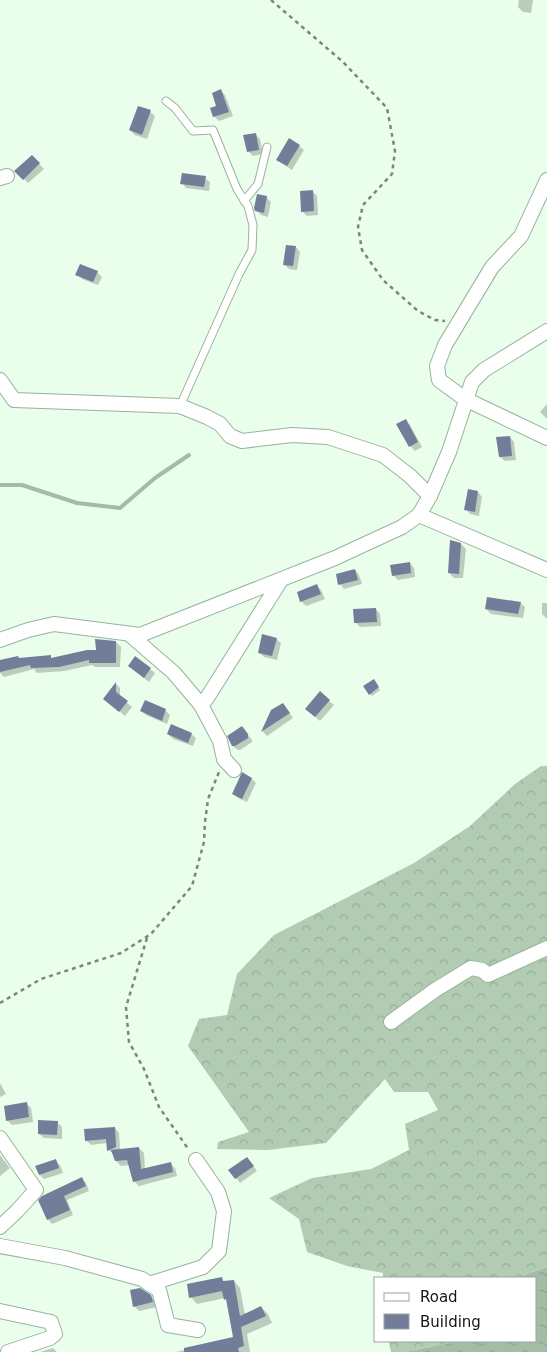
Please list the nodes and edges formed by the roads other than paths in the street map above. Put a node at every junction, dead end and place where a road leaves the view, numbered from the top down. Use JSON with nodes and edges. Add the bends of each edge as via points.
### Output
{"nodes":[{"id":1,"x":166,"y":101,"type":"dead end"},
{"id":2,"x":267,"y":148,"type":"dead end"},
{"id":3,"x":547,"y":180,"type":"edge"},
{"id":4,"x":244,"y":201,"type":"junction"},
{"id":5,"x":547,"y":331,"type":"edge"},
{"id":6,"x":0,"y":380,"type":"edge"},
{"id":7,"x":465,"y":398,"type":"junction"},
{"id":8,"x":180,"y":406,"type":"junction"},
{"id":9,"x":547,"y":438,"type":"edge"},
{"id":10,"x":430,"y":496,"type":"junction"},
{"id":11,"x":419,"y":514,"type":"junction"},
{"id":12,"x":547,"y":570,"type":"edge"},
{"id":13,"x":281,"y":580,"type":"junction"},
{"id":14,"x":129,"y":634,"type":"junction"},
{"id":15,"x":0,"y":640,"type":"edge"},
{"id":16,"x":201,"y":705,"type":"junction"},
{"id":17,"x":234,"y":770,"type":"dead end"},
{"id":18,"x":547,"y":948,"type":"edge"},
{"id":19,"x":391,"y":1022,"type":"dead end"},
{"id":20,"x":0,"y":1138,"type":"edge"},
{"id":21,"x":196,"y":1160,"type":"road end"},
{"id":22,"x":0,"y":1228,"type":"edge"},
{"id":23,"x":0,"y":1246,"type":"edge"},
{"id":24,"x":149,"y":1284,"type":"junction"},
{"id":25,"x":0,"y":1311,"type":"edge"},
{"id":26,"x":198,"y":1330,"type":"dead end"},
{"id":27,"x":8,"y":1352,"type":"edge"}],
"edges":[{"from":1,"to":4,"type":"lane","via":[[193,131],[213,130],[236,189]]},
{"from":2,"to":4,"type":"lane","via":[[258,184]]},
{"from":3,"to":7,"type":"street","via":[[521,236],[492,267],[445,345],[437,366],[439,380]]},
{"from":4,"to":8,"type":"lane","via":[[253,225],[252,250]]},
{"from":5,"to":7,"type":"street","via":[[484,370],[472,382]]},
{"from":6,"to":8,"type":"street","via":[[14,400]]},
{"from":7,"to":9,"type":"street"},
{"from":7,"to":10,"type":"street","via":[[449,452]]},
{"from":8,"to":10,"type":"street","via":[[220,424],[230,436],[242,441],[292,435],[328,437],[383,455]]},
{"from":10,"to":11,"type":"street"},
{"from":11,"to":12,"type":"street"},
{"from":11,"to":13,"type":"street","via":[[402,527]]},
{"from":13,"to":14,"type":"street","via":[[140,636]]},
{"from":13,"to":16,"type":"street"},
{"from":14,"to":15,"type":"street","via":[[54,624]]},
{"from":14,"to":16,"type":"street","via":[[174,673]]},
{"from":16,"to":17,"type":"street","via":[[220,741],[224,759]]},
{"from":18,"to":19,"type":"street","via":[[488,975],[471,968]]},
{"from":20,"to":22,"type":"street","via":[[36,1190]]},
{"from":21,"to":24,"type":"street","via":[[218,1192],[224,1211],[219,1250],[203,1267]]},
{"from":23,"to":24,"type":"street","via":[[65,1258],[142,1279]]},
{"from":24,"to":26,"type":"street","via":[[159,1290],[168,1325]]},
{"from":25,"to":27,"type":"street","via":[[51,1322],[55,1334]]}]}
